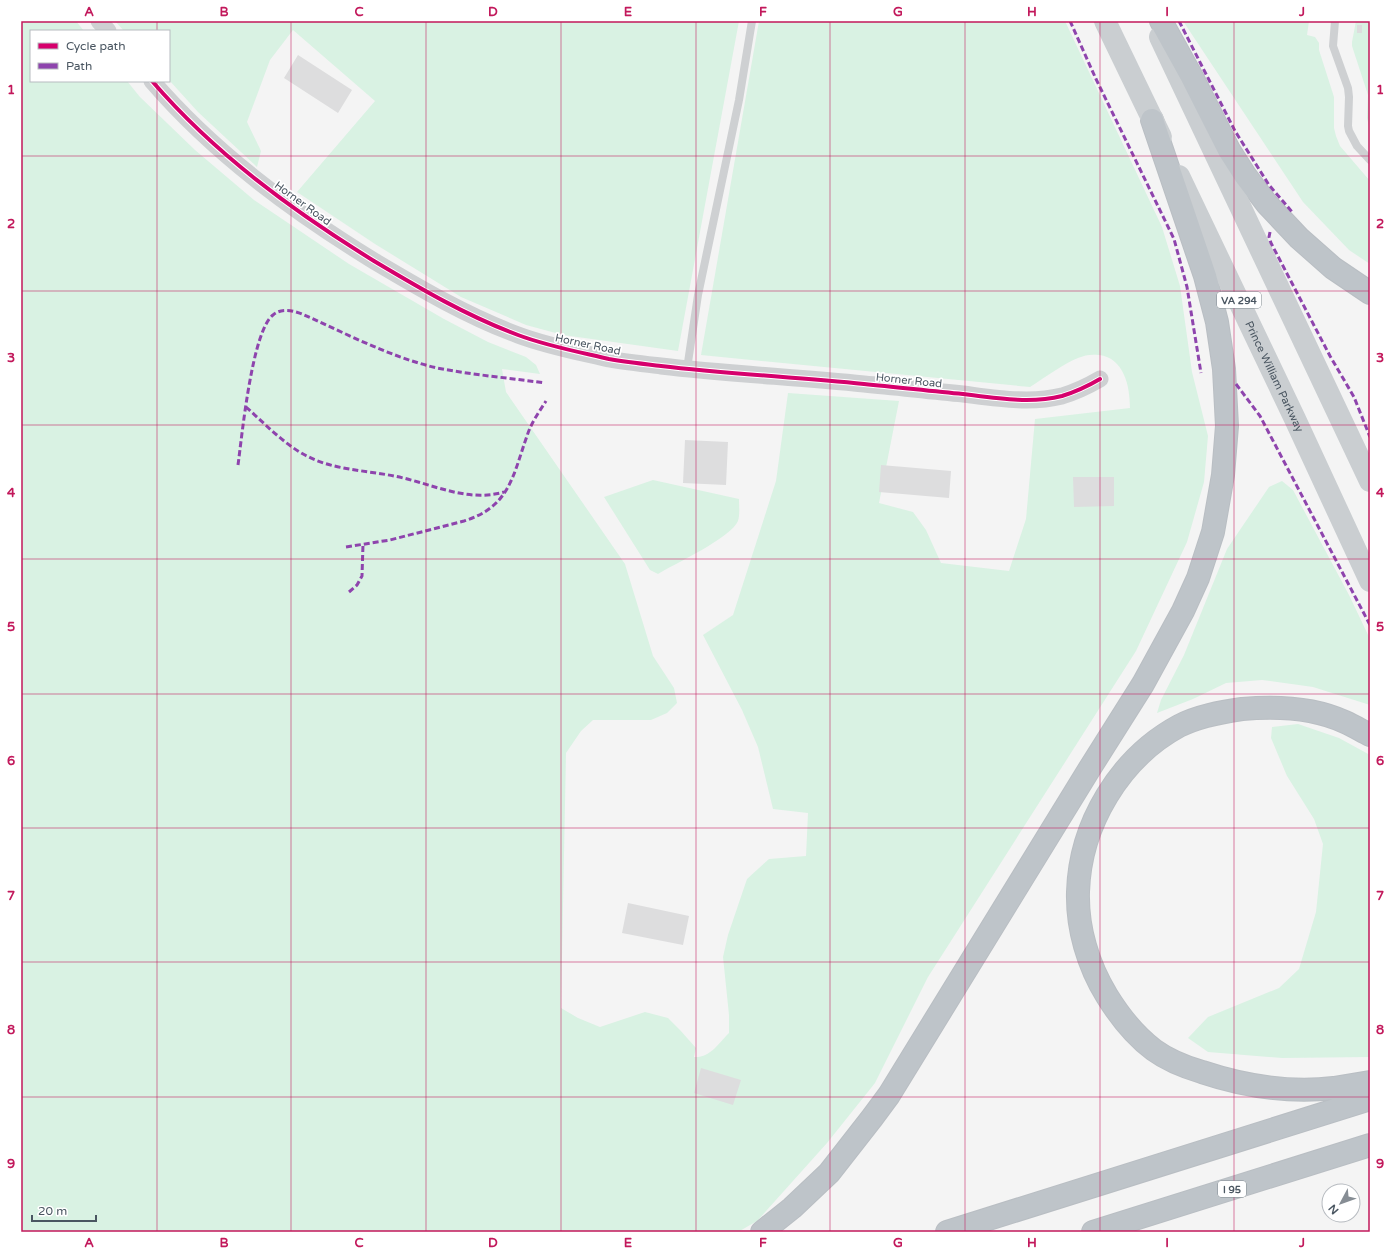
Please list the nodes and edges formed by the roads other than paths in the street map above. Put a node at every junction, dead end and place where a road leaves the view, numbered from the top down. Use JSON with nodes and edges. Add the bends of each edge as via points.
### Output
{"nodes":[{"id":1,"x":99,"y":21,"type":"edge"},
{"id":2,"x":752,"y":21,"type":"edge"},
{"id":3,"x":1105,"y":21,"type":"edge"},
{"id":4,"x":1152,"y":21,"type":"edge"},
{"id":5,"x":1161,"y":21,"type":"edge"},
{"id":6,"x":1335,"y":21,"type":"edge"},
{"id":7,"x":107,"y":30,"type":"edge"},
{"id":8,"x":153,"y":82,"type":"edge"},
{"id":9,"x":1152,"y":120,"type":"junction"},
{"id":10,"x":1370,"y":160,"type":"edge"},
{"id":11,"x":1370,"y":293,"type":"edge"},
{"id":12,"x":687,"y":369,"type":"junction"},
{"id":13,"x":1100,"y":379,"type":"dead end"},
{"id":14,"x":1370,"y":481,"type":"edge"},
{"id":15,"x":1370,"y":581,"type":"edge"},
{"id":16,"x":1370,"y":735,"type":"edge"},
{"id":17,"x":1370,"y":1082,"type":"edge"},
{"id":18,"x":1370,"y":1099,"type":"edge"},
{"id":19,"x":1370,"y":1145,"type":"edge"},
{"id":20,"x":762,"y":1232,"type":"edge"},
{"id":21,"x":947,"y":1232,"type":"edge"},
{"id":22,"x":1093,"y":1232,"type":"edge"}],
"edges":[{"from":1,"to":7,"type":"street"},
{"from":2,"to":12,"type":"lane","via":[[739,100],[698,295]]},
{"from":3,"to":9,"type":"main road","name":"Prince William Parkway","number":"VA 294"},
{"from":4,"to":14,"type":"main road"},
{"from":5,"to":11,"type":"highway","via":[[1229,150],[1267,204],[1299,238],[1333,268]]},
{"from":6,"to":10,"type":"lane","via":[[1333,46],[1350,97],[1349,130]]},
{"from":8,"to":12,"type":"street","name":"Horner Road","via":[[202,133],[277,197],[329,233],[422,290],[512,333],[554,346],[612,359]]},
{"from":9,"to":15,"type":"main road","name":"Prince William Parkway","number":"VA 294"},
{"from":9,"to":20,"type":"highway","via":[[1205,276],[1218,322],[1224,369],[1227,426],[1223,474],[1212,532],[1198,578],[1144,684],[889,1095],[829,1173]]},
{"from":12,"to":13,"type":"street","name":"Horner Road","via":[[1036,400],[1062,396]]},
{"from":16,"to":17,"type":"highway","via":[[1327,715],[1298,708],[1268,706],[1232,710],[1180,726],[1159,739],[1135,760],[1114,785],[1101,806],[1090,830],[1081,861],[1078,892],[1079,917],[1085,948],[1099,983],[1117,1014],[1156,1052],[1180,1065],[1252,1086],[1306,1089]]},
{"from":18,"to":21,"type":"highway"},
{"from":19,"to":22,"type":"highway","number":"I 95"}]}
